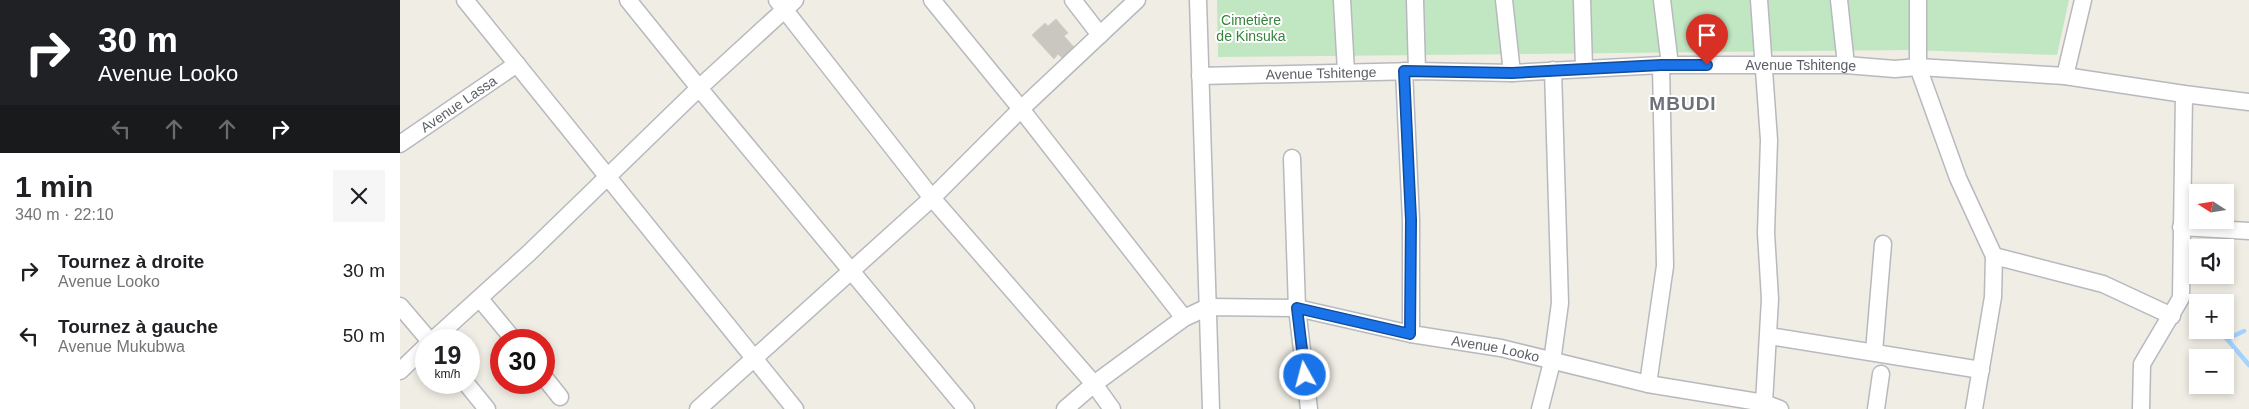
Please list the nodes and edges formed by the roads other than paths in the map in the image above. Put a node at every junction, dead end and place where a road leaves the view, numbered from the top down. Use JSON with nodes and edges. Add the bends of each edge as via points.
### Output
{"nodes":[{"id":1,"x":465,"y":0,"type":"edge"},
{"id":2,"x":628,"y":0,"type":"edge"},
{"id":3,"x":932,"y":0,"type":"edge"},
{"id":4,"x":1073,"y":0,"type":"edge"},
{"id":5,"x":1137,"y":0,"type":"edge"},
{"id":6,"x":1198,"y":0,"type":"edge"},
{"id":7,"x":1342,"y":0,"type":"edge"},
{"id":8,"x":1415,"y":0,"type":"edge"},
{"id":9,"x":1504,"y":0,"type":"edge"},
{"id":10,"x":1582,"y":0,"type":"edge"},
{"id":11,"x":1662,"y":0,"type":"edge"},
{"id":12,"x":1759,"y":0,"type":"edge"},
{"id":13,"x":1839,"y":0,"type":"edge"},
{"id":14,"x":1918,"y":0,"type":"edge"},
{"id":15,"x":2083,"y":0,"type":"edge"},
{"id":16,"x":786,"y":3,"type":"edge"},
{"id":17,"x":1100,"y":35,"type":"junction"},
{"id":18,"x":517,"y":64,"type":"junction"},
{"id":19,"x":1666,"y":65,"type":"junction"},
{"id":20,"x":1846,"y":65,"type":"junction"},
{"id":21,"x":1764,"y":66,"type":"junction"},
{"id":22,"x":1918,"y":67,"type":"junction"},
{"id":23,"x":1584,"y":68,"type":"junction"},
{"id":24,"x":1553,"y":70,"type":"junction"},
{"id":25,"x":1410,"y":71,"type":"junction"},
{"id":26,"x":1346,"y":72,"type":"junction"},
{"id":27,"x":1512,"y":73,"type":"junction"},
{"id":28,"x":1200,"y":76,"type":"junction"},
{"id":29,"x":2065,"y":76,"type":"junction"},
{"id":30,"x":698,"y":88,"type":"junction"},
{"id":31,"x":2184,"y":94,"type":"junction"},
{"id":32,"x":2249,"y":102,"type":"edge"},
{"id":33,"x":1021,"y":109,"type":"junction"},
{"id":34,"x":400,"y":144,"type":"edge"},
{"id":35,"x":1292,"y":158,"type":"dead end"},
{"id":36,"x":609,"y":177,"type":"junction"},
{"id":37,"x":932,"y":198,"type":"junction"},
{"id":38,"x":2181,"y":227,"type":"junction"},
{"id":39,"x":2249,"y":232,"type":"edge"},
{"id":40,"x":1883,"y":244,"type":"dead end"},
{"id":41,"x":1994,"y":256,"type":"junction"},
{"id":42,"x":852,"y":271,"type":"junction"},
{"id":43,"x":480,"y":299,"type":"junction"},
{"id":44,"x":400,"y":306,"type":"edge"},
{"id":45,"x":1208,"y":307,"type":"junction"},
{"id":46,"x":1297,"y":308,"type":"junction"},
{"id":47,"x":2172,"y":316,"type":"junction"},
{"id":48,"x":1184,"y":318,"type":"junction"},
{"id":49,"x":421,"y":329,"type":"edge"},
{"id":50,"x":444,"y":329,"type":"edge"},
{"id":51,"x":505,"y":329,"type":"edge"},
{"id":52,"x":1410,"y":334,"type":"junction"},
{"id":53,"x":1769,"y":336,"type":"junction"},
{"id":54,"x":1874,"y":352,"type":"junction"},
{"id":55,"x":415,"y":357,"type":"edge"},
{"id":56,"x":754,"y":357,"type":"junction"},
{"id":57,"x":1552,"y":362,"type":"junction"},
{"id":58,"x":1981,"y":370,"type":"junction"},
{"id":59,"x":400,"y":371,"type":"edge"},
{"id":60,"x":1881,"y":374,"type":"dead end"},
{"id":61,"x":1094,"y":384,"type":"junction"},
{"id":62,"x":1648,"y":384,"type":"junction"},
{"id":63,"x":555,"y":391,"type":"edge"},
{"id":64,"x":475,"y":394,"type":"edge"},
{"id":65,"x":560,"y":397,"type":"dead end"},
{"id":66,"x":1764,"y":403,"type":"junction"},
{"id":67,"x":487,"y":409,"type":"edge"},
{"id":68,"x":698,"y":409,"type":"edge"},
{"id":69,"x":795,"y":409,"type":"edge"},
{"id":70,"x":966,"y":409,"type":"edge"},
{"id":71,"x":1065,"y":409,"type":"edge"},
{"id":72,"x":1112,"y":409,"type":"edge"},
{"id":73,"x":1212,"y":409,"type":"edge"},
{"id":74,"x":1309,"y":409,"type":"edge"},
{"id":75,"x":1540,"y":409,"type":"edge"},
{"id":76,"x":1780,"y":409,"type":"edge"},
{"id":77,"x":1876,"y":409,"type":"edge"},
{"id":78,"x":1974,"y":409,"type":"edge"},
{"id":79,"x":2141,"y":409,"type":"edge"}],
"edges":[{"from":1,"to":18,"type":"street"},
{"from":2,"to":30,"type":"street"},
{"from":3,"to":33,"type":"street"},
{"from":4,"to":17,"type":"street"},
{"from":5,"to":17,"type":"street"},
{"from":6,"to":28,"type":"street"},
{"from":7,"to":26,"type":"street"},
{"from":8,"to":25,"type":"street"},
{"from":9,"to":27,"type":"street"},
{"from":10,"to":23,"type":"street"},
{"from":11,"to":19,"type":"street"},
{"from":12,"to":21,"type":"street"},
{"from":13,"to":20,"type":"street"},
{"from":14,"to":22,"type":"street"},
{"from":15,"to":29,"type":"street"},
{"from":16,"to":30,"type":"street"},
{"from":16,"to":37,"type":"street"},
{"from":17,"to":33,"type":"street"},
{"from":18,"to":34,"type":"street","name":"Avenue Lassa"},
{"from":18,"to":36,"type":"street"},
{"from":19,"to":21,"type":"street","name":"Avenue Tshitenge"},
{"from":19,"to":23,"type":"street","name":"Avenue Tshitenge"},
{"from":19,"to":62,"type":"street","via":[[1665,266]]},
{"from":20,"to":21,"type":"street","name":"Avenue Tshitenge"},
{"from":20,"to":22,"type":"street","name":"Avenue Tshitenge","via":[[1895,69]]},
{"from":21,"to":53,"type":"street","via":[[1769,140],[1766,233]]},
{"from":22,"to":29,"type":"street","name":"Avenue Tshitenge"},
{"from":22,"to":41,"type":"street","via":[[1958,178]]},
{"from":23,"to":24,"type":"street","name":"Avenue Tshitenge"},
{"from":24,"to":27,"type":"street","name":"Avenue Tshitenge"},
{"from":24,"to":57,"type":"street","via":[[1560,303]]},
{"from":25,"to":26,"type":"street","name":"Avenue Tshitenge"},
{"from":25,"to":27,"type":"street","name":"Avenue Tshitenge"},
{"from":25,"to":52,"type":"street"},
{"from":26,"to":28,"type":"street","name":"Avenue Tshitenge"},
{"from":28,"to":45,"type":"street"},
{"from":29,"to":31,"type":"street","name":"Avenue Tshitenge"},
{"from":30,"to":36,"type":"street"},
{"from":30,"to":42,"type":"street"},
{"from":31,"to":32,"type":"street","name":"Avenue Tshitenge"},
{"from":31,"to":38,"type":"street"},
{"from":33,"to":37,"type":"street"},
{"from":33,"to":48,"type":"street"},
{"from":35,"to":46,"type":"street"},
{"from":36,"to":43,"type":"street"},
{"from":36,"to":56,"type":"street"},
{"from":37,"to":42,"type":"street"},
{"from":37,"to":61,"type":"street"},
{"from":38,"to":39,"type":"street"},
{"from":38,"to":47,"type":"street","via":[[2181,298]]},
{"from":40,"to":54,"type":"street"},
{"from":41,"to":47,"type":"street","via":[[2103,284]]},
{"from":41,"to":58,"type":"street","via":[[1993,297]]},
{"from":42,"to":56,"type":"street"},
{"from":42,"to":70,"type":"street"},
{"from":43,"to":50,"type":"street"},
{"from":43,"to":51,"type":"street"},
{"from":44,"to":49,"type":"street"},
{"from":45,"to":46,"type":"street","name":"Avenue Looko"},
{"from":45,"to":48,"type":"street"},
{"from":45,"to":73,"type":"street"},
{"from":46,"to":52,"type":"street","name":"Avenue Looko"},
{"from":46,"to":74,"type":"street"},
{"from":47,"to":79,"type":"street","via":[[2160,330],[2142,364]]},
{"from":48,"to":61,"type":"street"},
{"from":52,"to":57,"type":"street","name":"Avenue Looko","via":[[1501,348]]},
{"from":53,"to":54,"type":"street"},
{"from":53,"to":66,"type":"street"},
{"from":54,"to":58,"type":"street"},
{"from":55,"to":59,"type":"street"},
{"from":56,"to":68,"type":"street"},
{"from":56,"to":69,"type":"street"},
{"from":57,"to":62,"type":"street","name":"Avenue Looko"},
{"from":57,"to":75,"type":"street"},
{"from":58,"to":78,"type":"street"},
{"from":60,"to":77,"type":"street"},
{"from":61,"to":71,"type":"street"},
{"from":61,"to":72,"type":"street"},
{"from":62,"to":66,"type":"street","name":"Avenue Looko"},
{"from":63,"to":65,"type":"street"},
{"from":64,"to":67,"type":"street"},
{"from":66,"to":76,"type":"street","name":"Avenue Looko"}]}
